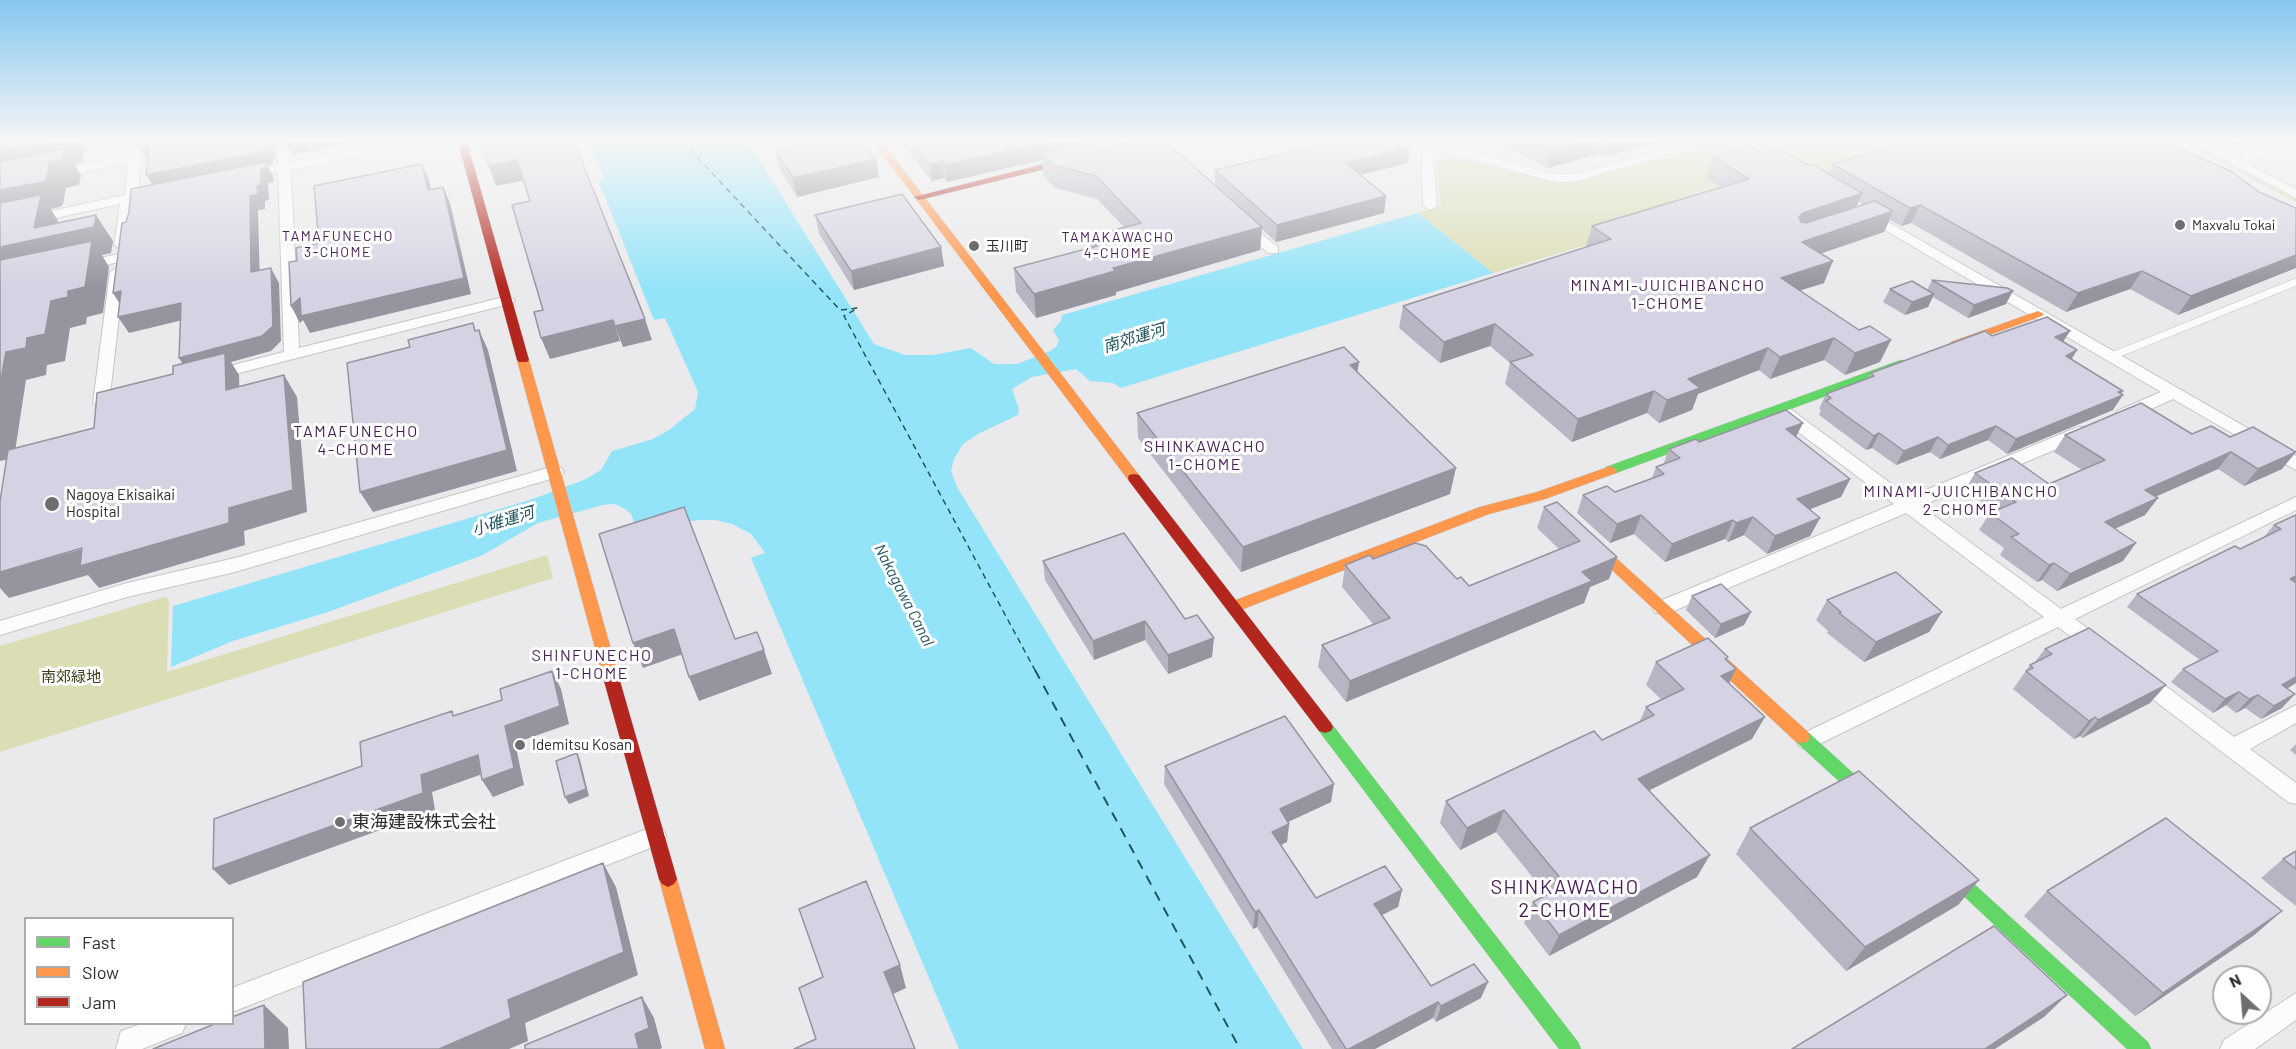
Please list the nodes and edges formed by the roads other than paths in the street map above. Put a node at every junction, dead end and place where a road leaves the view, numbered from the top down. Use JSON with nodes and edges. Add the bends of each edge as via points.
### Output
{"nodes":[{"id":1,"x":130,"y":191,"type":"edge"},
{"id":2,"x":285,"y":191,"type":"edge"},
{"id":3,"x":476,"y":191,"type":"edge"},
{"id":4,"x":914,"y":191,"type":"edge"},
{"id":5,"x":944,"y":191,"type":"edge"},
{"id":6,"x":1429,"y":191,"type":"edge"},
{"id":7,"x":153,"y":194,"type":"edge"},
{"id":8,"x":919,"y":197,"type":"junction"},
{"id":9,"x":129,"y":199,"type":"junction"},
{"id":10,"x":1430,"y":206,"type":"dead end"},
{"id":11,"x":1231,"y":211,"type":"edge"},
{"id":12,"x":1860,"y":213,"type":"edge"},
{"id":13,"x":0,"y":226,"type":"edge"},
{"id":14,"x":1273,"y":250,"type":"dead end"},
{"id":15,"x":119,"y":258,"type":"junction"},
{"id":16,"x":65,"y":270,"type":"edge"},
{"id":17,"x":2296,"y":282,"type":"edge"},
{"id":18,"x":508,"y":300,"type":"junction"},
{"id":19,"x":2038,"y":314,"type":"junction"},
{"id":20,"x":1941,"y":349,"type":"edge"},
{"id":21,"x":292,"y":355,"type":"junction"},
{"id":22,"x":2112,"y":356,"type":"junction"},
{"id":23,"x":1920,"y":357,"type":"edge"},
{"id":24,"x":202,"y":378,"type":"edge"},
{"id":25,"x":2174,"y":393,"type":"junction"},
{"id":26,"x":124,"y":398,"type":"edge"},
{"id":27,"x":1779,"y":409,"type":"junction"},
{"id":28,"x":2296,"y":464,"type":"edge"},
{"id":29,"x":556,"y":477,"type":"junction"},
{"id":30,"x":2296,"y":503,"type":"edge"},
{"id":31,"x":1909,"y":506,"type":"junction"},
{"id":32,"x":1575,"y":528,"type":"edge"},
{"id":33,"x":1233,"y":607,"type":"junction"},
{"id":34,"x":1662,"y":608,"type":"junction"},
{"id":35,"x":2060,"y":618,"type":"junction"},
{"id":36,"x":0,"y":628,"type":"edge"},
{"id":37,"x":2296,"y":713,"type":"edge"},
{"id":38,"x":1807,"y":741,"type":"junction"},
{"id":39,"x":2234,"y":748,"type":"junction"},
{"id":40,"x":2296,"y":795,"type":"edge"},
{"id":41,"x":1883,"y":812,"type":"edge"},
{"id":42,"x":655,"y":836,"type":"junction"},
{"id":43,"x":1935,"y":859,"type":"edge"},
{"id":44,"x":234,"y":1000,"type":"edge"},
{"id":45,"x":2296,"y":1005,"type":"edge"},
{"id":46,"x":167,"y":1025,"type":"edge"},
{"id":47,"x":129,"y":1049,"type":"edge"},
{"id":48,"x":715,"y":1049,"type":"edge"},
{"id":49,"x":1571,"y":1049,"type":"edge"},
{"id":50,"x":2141,"y":1049,"type":"edge"},
{"id":51,"x":2233,"y":1049,"type":"edge"}],
"edges":[{"from":1,"to":9,"type":"street"},
{"from":2,"to":21,"type":"street"},
{"from":3,"to":18,"type":"street"},
{"from":4,"to":8,"type":"street"},
{"from":5,"to":8,"type":"street"},
{"from":6,"to":10,"type":"street"},
{"from":7,"to":9,"type":"street"},
{"from":8,"to":33,"type":"street"},
{"from":9,"to":13,"type":"street"},
{"from":9,"to":15,"type":"street"},
{"from":11,"to":14,"type":"street"},
{"from":12,"to":19,"type":"street"},
{"from":15,"to":16,"type":"street"},
{"from":15,"to":26,"type":"street","via":[[101,403]]},
{"from":17,"to":22,"type":"lane"},
{"from":18,"to":21,"type":"street"},
{"from":18,"to":29,"type":"street"},
{"from":19,"to":20,"type":"street"},
{"from":19,"to":22,"type":"street"},
{"from":21,"to":24,"type":"street"},
{"from":22,"to":25,"type":"street"},
{"from":23,"to":27,"type":"street"},
{"from":25,"to":28,"type":"street"},
{"from":25,"to":31,"type":"street"},
{"from":27,"to":31,"type":"street"},
{"from":27,"to":33,"type":"street","via":[[1544,500],[1485,510]]},
{"from":29,"to":36,"type":"street","via":[[235,565],[127,590]]},
{"from":29,"to":42,"type":"street"},
{"from":30,"to":35,"type":"street"},
{"from":31,"to":34,"type":"street"},
{"from":31,"to":35,"type":"street"},
{"from":32,"to":34,"type":"street"},
{"from":33,"to":49,"type":"street"},
{"from":34,"to":38,"type":"street"},
{"from":35,"to":38,"type":"street"},
{"from":35,"to":39,"type":"street"},
{"from":37,"to":39,"type":"street"},
{"from":38,"to":41,"type":"street"},
{"from":39,"to":40,"type":"street"},
{"from":42,"to":44,"type":"street","via":[[304,984]]},
{"from":42,"to":48,"type":"street"},
{"from":43,"to":50,"type":"street"},
{"from":45,"to":51,"type":"street"},
{"from":46,"to":47,"type":"street","via":[[130,1040]]}]}
